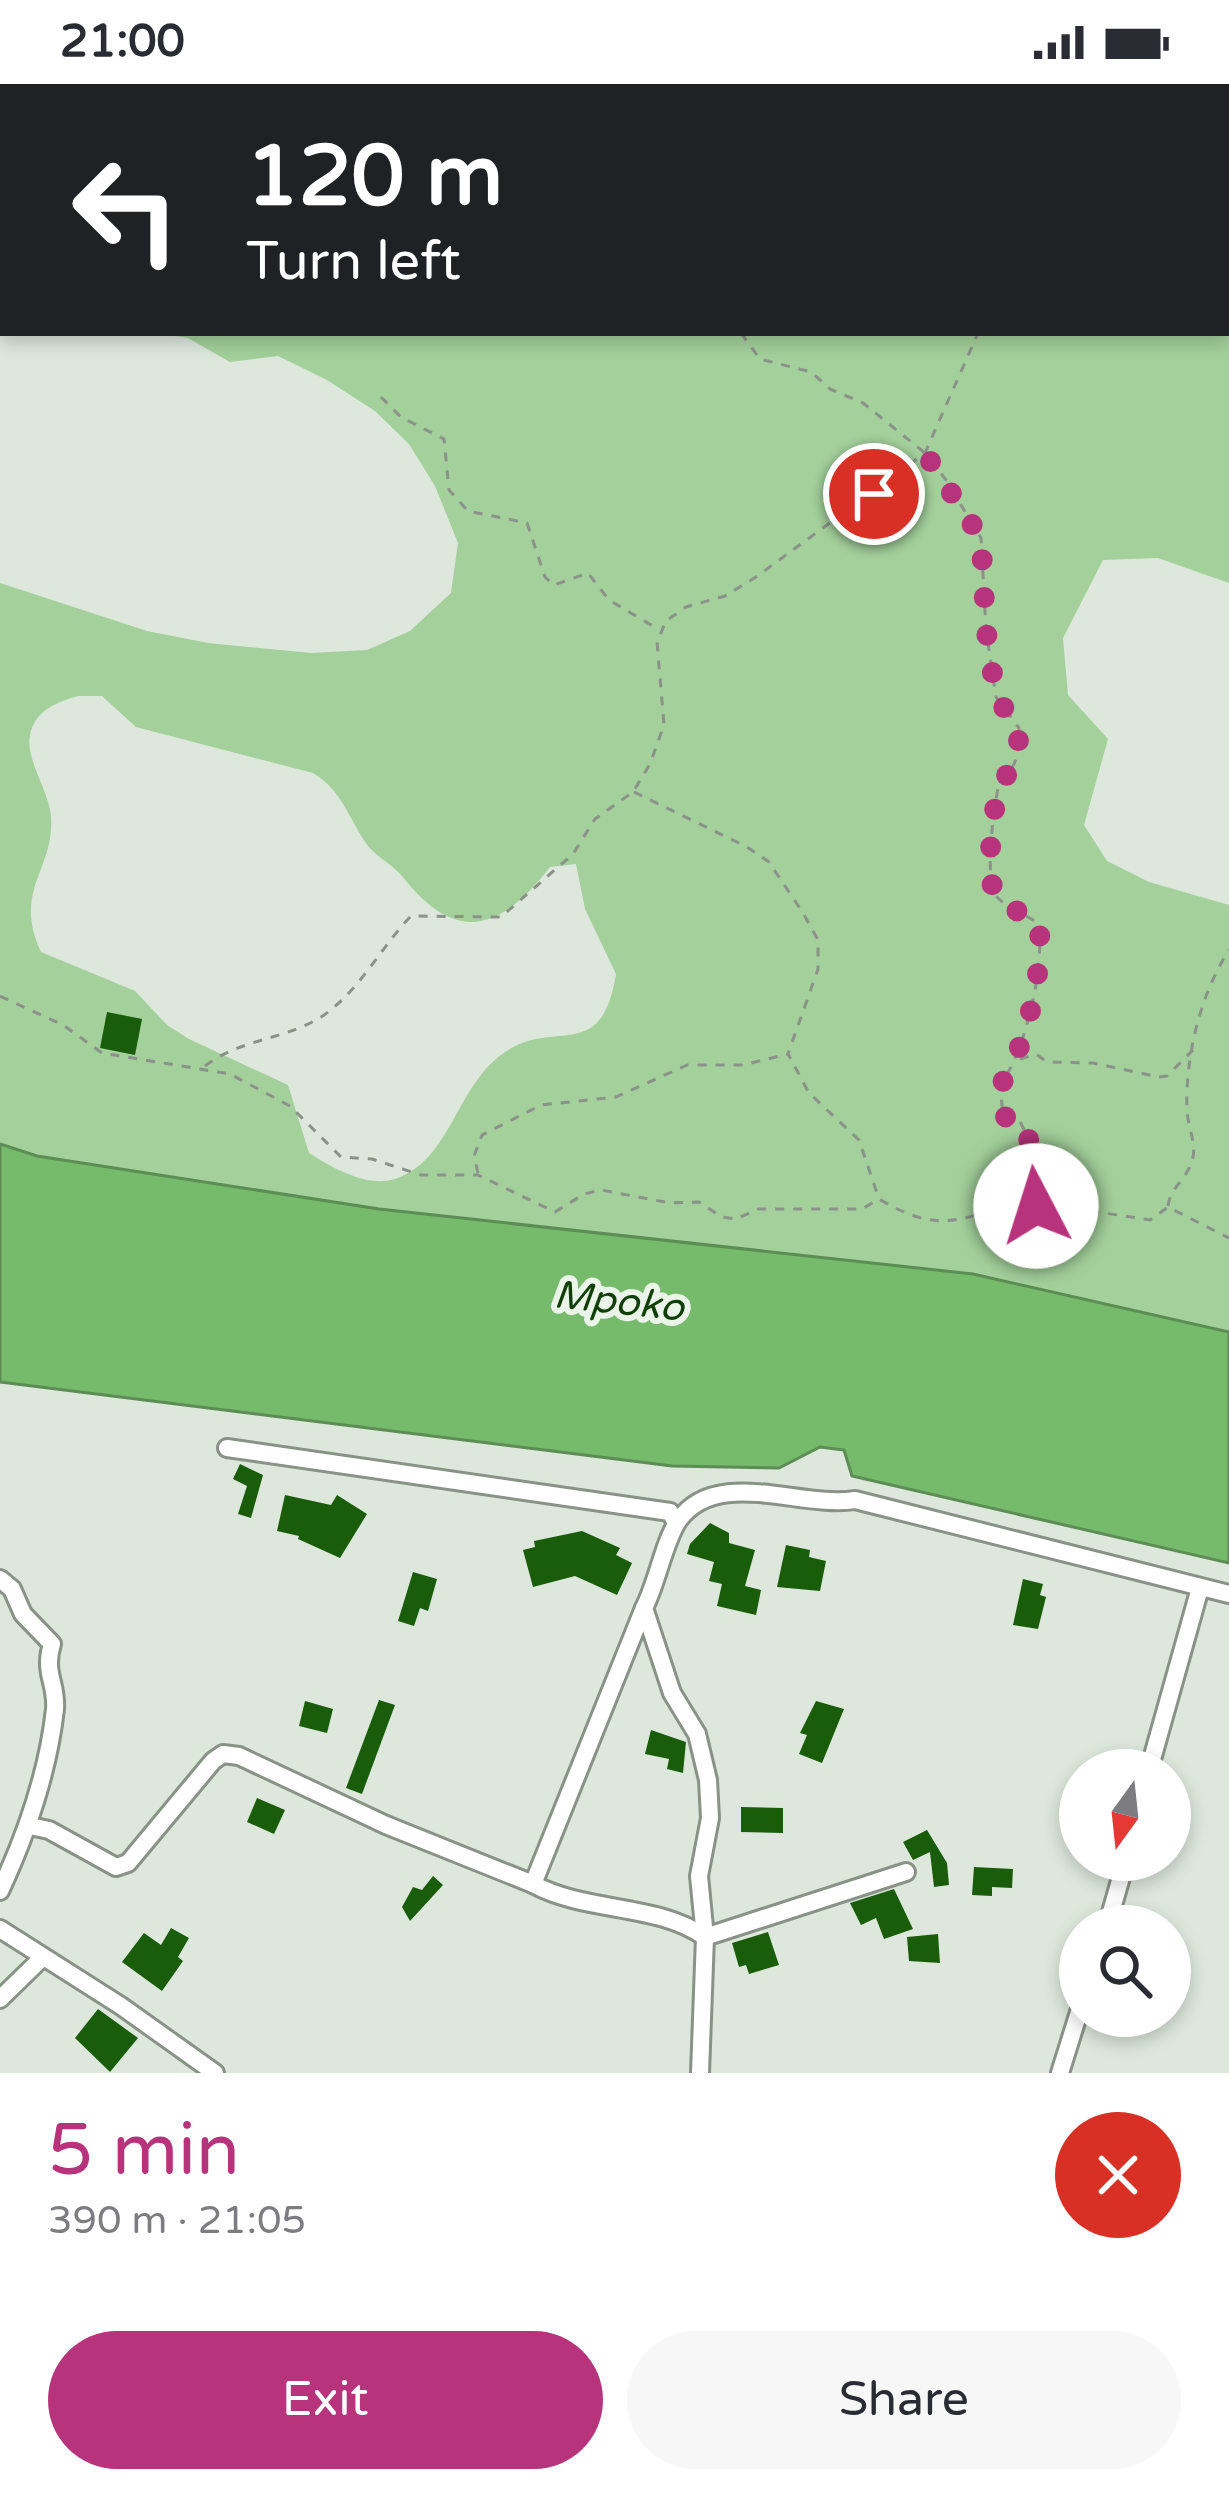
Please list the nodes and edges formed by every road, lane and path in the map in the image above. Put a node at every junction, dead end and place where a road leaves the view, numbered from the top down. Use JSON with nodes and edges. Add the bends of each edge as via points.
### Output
{"nodes":[{"id":1,"x":743,"y":336,"type":"edge"},
{"id":2,"x":977,"y":336,"type":"edge"},
{"id":3,"x":381,"y":397,"type":"dead end"},
{"id":4,"x":925,"y":453,"type":"junction"},
{"id":5,"x":660,"y":630,"type":"junction"},
{"id":6,"x":633,"y":792,"type":"junction"},
{"id":7,"x":1229,"y":950,"type":"edge"},
{"id":8,"x":0,"y":996,"type":"edge"},
{"id":9,"x":1194,"y":1049,"type":"junction"},
{"id":10,"x":788,"y":1054,"type":"junction"},
{"id":11,"x":1018,"y":1059,"type":"junction"},
{"id":12,"x":205,"y":1066,"type":"junction"},
{"id":13,"x":478,"y":1175,"type":"junction"},
{"id":14,"x":879,"y":1199,"type":"junction"},
{"id":15,"x":1036,"y":1206,"type":"junction"},
{"id":16,"x":1168,"y":1208,"type":"junction"},
{"id":17,"x":1229,"y":1238,"type":"edge"},
{"id":18,"x":227,"y":1448,"type":"dead end"},
{"id":19,"x":676,"y":1523,"type":"junction"},
{"id":20,"x":0,"y":1579,"type":"edge"},
{"id":21,"x":1200,"y":1588,"type":"junction"},
{"id":22,"x":1229,"y":1594,"type":"edge"},
{"id":23,"x":644,"y":1608,"type":"junction"},
{"id":24,"x":1155,"y":1749,"type":"edge"},
{"id":25,"x":30,"y":1826,"type":"junction"},
{"id":26,"x":906,"y":1872,"type":"dead end"},
{"id":27,"x":532,"y":1884,"type":"junction"},
{"id":28,"x":0,"y":1891,"type":"edge"},
{"id":29,"x":0,"y":1929,"type":"edge"},
{"id":30,"x":705,"y":1937,"type":"junction"},
{"id":31,"x":43,"y":1957,"type":"junction"},
{"id":32,"x":0,"y":2000,"type":"edge"},
{"id":33,"x":1071,"y":2037,"type":"edge"},
{"id":34,"x":215,"y":2073,"type":"edge"},
{"id":35,"x":700,"y":2073,"type":"edge"},
{"id":36,"x":1060,"y":2073,"type":"edge"}],
"edges":[{"from":1,"to":4,"type":"path","via":[[760,358],[811,371]]},
{"from":2,"to":4,"type":"path"},
{"from":3,"to":5,"type":"path","via":[[444,439],[448,490],[468,511],[527,523],[545,578],[554,585],[588,573],[609,600]]},
{"from":4,"to":5,"type":"path","via":[[756,577],[686,607]]},
{"from":4,"to":11,"type":"path","via":[[981,538],[996,697],[1019,728],[1013,772],[999,782],[993,816],[992,887],[1000,901],[1039,924]]},
{"from":5,"to":6,"type":"path","via":[[664,725]]},
{"from":6,"to":10,"type":"path","via":[[769,862],[803,914],[818,940],[818,969]]},
{"from":6,"to":12,"type":"path","via":[[595,819],[573,854],[518,907],[501,917],[411,916],[323,1016]]},
{"from":7,"to":9,"type":"path","via":[[1203,1001]]},
{"from":8,"to":12,"type":"path","via":[[102,1053]]},
{"from":9,"to":11,"type":"path","via":[[1159,1077],[1036,1054]]},
{"from":9,"to":16,"type":"path","via":[[1187,1111],[1194,1151]]},
{"from":10,"to":13,"type":"path","via":[[743,1066],[688,1065],[616,1097],[541,1105],[482,1135]]},
{"from":10,"to":14,"type":"path","via":[[809,1093],[860,1140]]},
{"from":11,"to":15,"type":"path","via":[[1000,1086],[1003,1114],[1021,1121],[1036,1157]]},
{"from":12,"to":13,"type":"path","via":[[290,1106],[340,1157],[421,1174]]},
{"from":13,"to":14,"type":"path","via":[[556,1212],[601,1190],[699,1202],[736,1219],[758,1209],[862,1209]]},
{"from":14,"to":15,"type":"path","via":[[932,1223]]},
{"from":15,"to":16,"type":"path","via":[[1150,1220]]},
{"from":16,"to":17,"type":"path"},
{"from":18,"to":19,"type":"street","via":[[597,1498],[670,1512]]},
{"from":19,"to":21,"type":"street","via":[[695,1504],[741,1491],[855,1500]]},
{"from":19,"to":23,"type":"street"},
{"from":20,"to":25,"type":"street","via":[[52,1644],[45,1667],[56,1700]]},
{"from":21,"to":22,"type":"street"},
{"from":21,"to":24,"type":"street"},
{"from":23,"to":27,"type":"street"},
{"from":23,"to":30,"type":"street","via":[[708,1780],[699,1876]]},
{"from":25,"to":27,"type":"street","via":[[116,1867],[128,1863],[223,1754]]},
{"from":25,"to":28,"type":"street"},
{"from":26,"to":30,"type":"street"},
{"from":27,"to":30,"type":"street","via":[[603,1909],[686,1924]]},
{"from":29,"to":31,"type":"street"},
{"from":30,"to":35,"type":"street"},
{"from":31,"to":32,"type":"street"},
{"from":31,"to":34,"type":"street"},
{"from":33,"to":36,"type":"street"}]}
